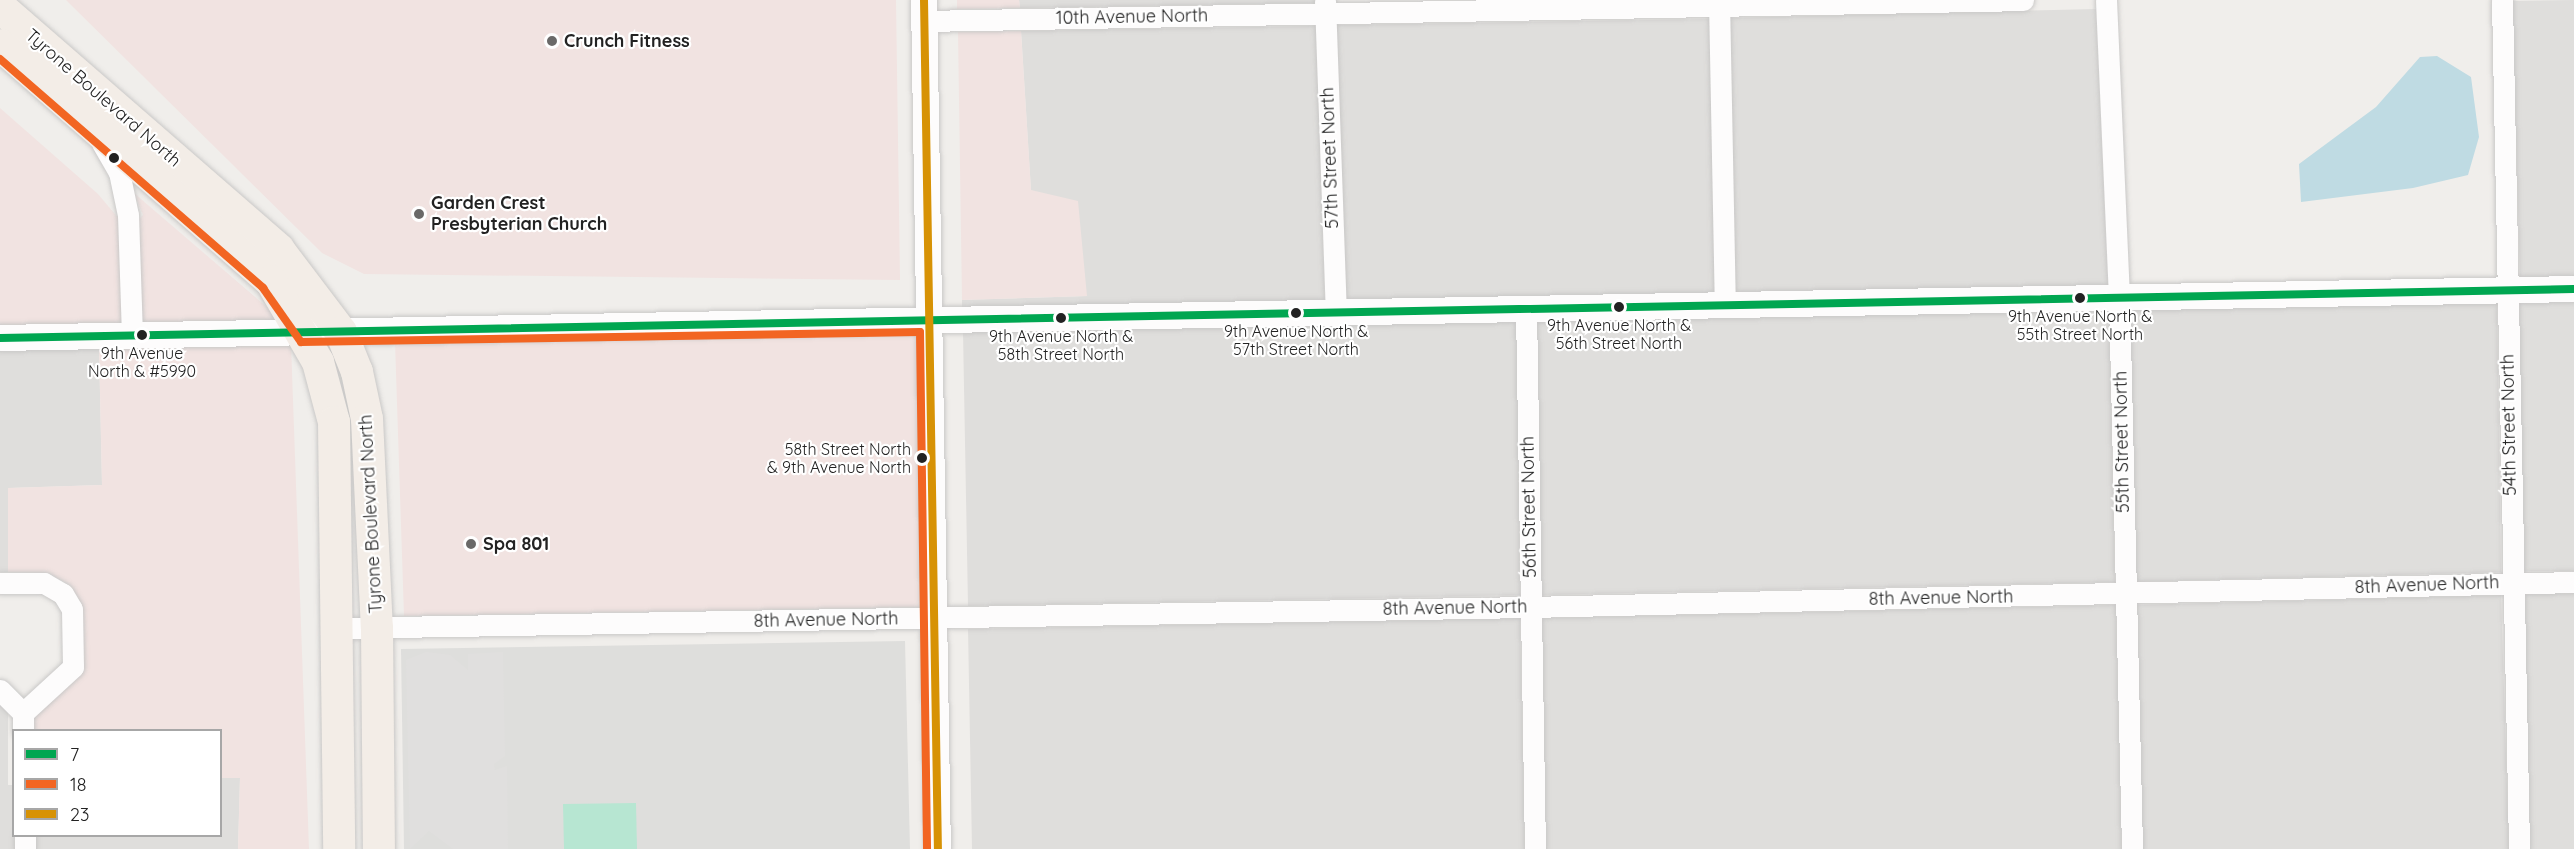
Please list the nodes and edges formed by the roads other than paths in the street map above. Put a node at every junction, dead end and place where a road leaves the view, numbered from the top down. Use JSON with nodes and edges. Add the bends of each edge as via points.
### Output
{"nodes":[{"id":1,"x":2023,"y":0,"type":"edge"},
{"id":2,"x":2106,"y":0,"type":"edge"},
{"id":3,"x":2502,"y":0,"type":"edge"},
{"id":4,"x":1720,"y":4,"type":"edge"},
{"id":5,"x":0,"y":7,"type":"edge"},
{"id":6,"x":1325,"y":7,"type":"edge"},
{"id":7,"x":924,"y":10,"type":"edge"},
{"id":8,"x":0,"y":45,"type":"edge"},
{"id":9,"x":92,"y":123,"type":"junction"},
{"id":10,"x":2574,"y":289,"type":"edge"},
{"id":11,"x":2507,"y":291,"type":"junction"},
{"id":12,"x":2119,"y":296,"type":"junction"},
{"id":13,"x":1725,"y":305,"type":"junction"},
{"id":14,"x":1526,"y":308,"type":"junction"},
{"id":15,"x":1335,"y":315,"type":"junction"},
{"id":16,"x":930,"y":321,"type":"junction"},
{"id":17,"x":304,"y":332,"type":"junction"},
{"id":18,"x":341,"y":332,"type":"junction"},
{"id":19,"x":132,"y":334,"type":"junction"},
{"id":20,"x":0,"y":338,"type":"edge"},
{"id":21,"x":2574,"y":582,"type":"edge"},
{"id":22,"x":0,"y":583,"type":"edge"},
{"id":23,"x":2511,"y":583,"type":"junction"},
{"id":24,"x":2126,"y":594,"type":"junction"},
{"id":25,"x":1530,"y":607,"type":"junction"},
{"id":26,"x":935,"y":618,"type":"junction"},
{"id":27,"x":337,"y":628,"type":"junction"},
{"id":28,"x":377,"y":628,"type":"junction"},
{"id":29,"x":0,"y":690,"type":"edge"},
{"id":30,"x":23,"y":722,"type":"edge"},
{"id":31,"x":339,"y":849,"type":"edge"},
{"id":32,"x":380,"y":849,"type":"edge"},
{"id":33,"x":939,"y":849,"type":"edge"},
{"id":34,"x":1535,"y":849,"type":"edge"},
{"id":35,"x":2132,"y":849,"type":"edge"},
{"id":36,"x":2519,"y":849,"type":"edge"}],
"edges":[{"from":1,"to":4,"type":"street","name":"10th Avenue North"},
{"from":2,"to":12,"type":"street","name":"55th Street North"},
{"from":3,"to":11,"type":"street","name":"54th Street North"},
{"from":4,"to":6,"type":"street","name":"10th Avenue North"},
{"from":4,"to":13,"type":"street"},
{"from":5,"to":18,"type":"main road","name":"Tyrone Boulevard North","via":[[278,249]]},
{"from":6,"to":7,"type":"street","name":"10th Avenue North"},
{"from":6,"to":15,"type":"street","name":"57th Street North"},
{"from":7,"to":16,"type":"street"},
{"from":8,"to":9,"type":"main road","name":"Tyrone Boulevard North"},
{"from":9,"to":17,"type":"main road","name":"Tyrone Boulevard North","via":[[271,281]]},
{"from":9,"to":19,"type":"street","via":[[119,172],[128,214]]},
{"from":10,"to":11,"type":"street"},
{"from":11,"to":12,"type":"street"},
{"from":11,"to":23,"type":"street","name":"54th Street North"},
{"from":12,"to":13,"type":"street"},
{"from":12,"to":24,"type":"street","name":"55th Street North"},
{"from":13,"to":14,"type":"street"},
{"from":14,"to":15,"type":"street"},
{"from":14,"to":25,"type":"street","name":"56th Street North"},
{"from":15,"to":16,"type":"street"},
{"from":16,"to":18,"type":"street"},
{"from":16,"to":26,"type":"street"},
{"from":17,"to":18,"type":"street"},
{"from":17,"to":19,"type":"street"},
{"from":17,"to":27,"type":"main road","name":"Tyrone Boulevard North","via":[[318,362],[334,422]]},
{"from":18,"to":28,"type":"main road","name":"Tyrone Boulevard North","via":[[357,372],[367,419]]},
{"from":19,"to":20,"type":"street"},
{"from":21,"to":23,"type":"street","name":"8th Avenue North"},
{"from":22,"to":30,"type":"street","via":[[44,583],[63,594],[72,609],[73,667]]},
{"from":23,"to":24,"type":"street","name":"8th Avenue North"},
{"from":23,"to":36,"type":"street","name":"54th Street North"},
{"from":24,"to":25,"type":"street","name":"8th Avenue North"},
{"from":24,"to":35,"type":"street","name":"55th Street North"},
{"from":25,"to":26,"type":"street","name":"8th Avenue North"},
{"from":25,"to":34,"type":"street","name":"56th Street North"},
{"from":26,"to":28,"type":"street","name":"8th Avenue North"},
{"from":26,"to":33,"type":"street"},
{"from":27,"to":28,"type":"street","name":"8th Avenue North"},
{"from":27,"to":31,"type":"main road","name":"Tyrone Boulevard North"},
{"from":28,"to":32,"type":"main road","name":"Tyrone Boulevard North"},
{"from":29,"to":30,"type":"street"}]}
